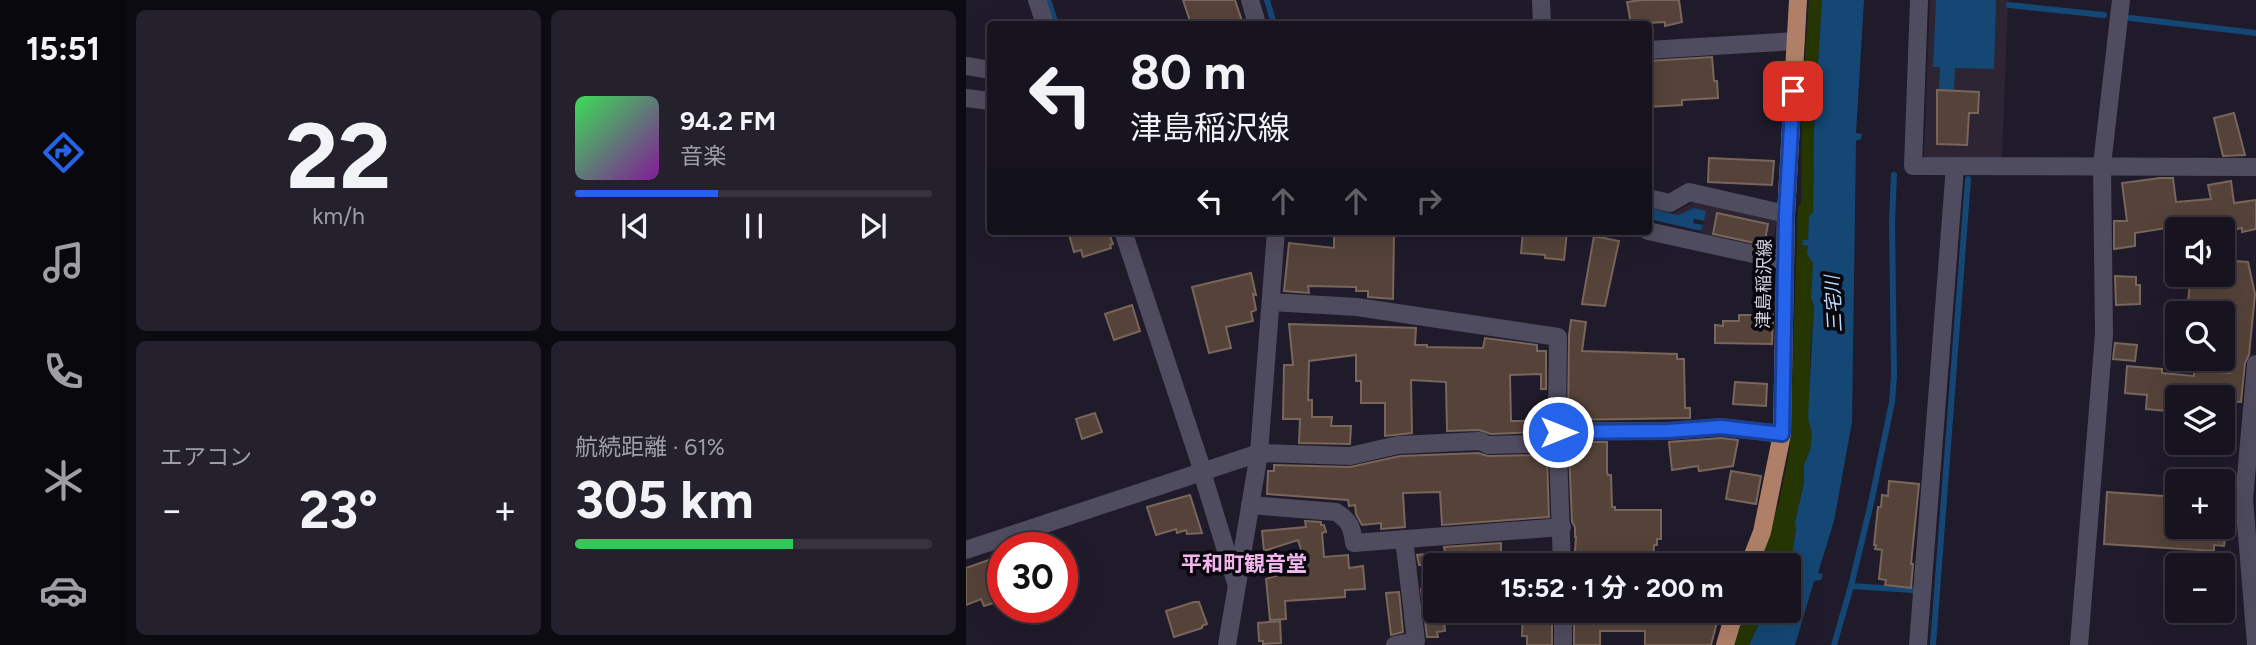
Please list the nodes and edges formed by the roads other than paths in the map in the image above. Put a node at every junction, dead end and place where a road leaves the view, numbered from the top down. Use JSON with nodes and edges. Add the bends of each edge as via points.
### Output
{"nodes":[{"id":1,"x":1037,"y":0,"type":"edge"},
{"id":2,"x":1250,"y":0,"type":"edge"},
{"id":3,"x":1541,"y":0,"type":"edge"},
{"id":4,"x":1798,"y":0,"type":"edge"},
{"id":5,"x":1919,"y":0,"type":"edge"},
{"id":6,"x":2121,"y":0,"type":"edge"},
{"id":7,"x":1044,"y":21,"type":"edge"},
{"id":8,"x":1256,"y":21,"type":"edge"},
{"id":9,"x":1542,"y":21,"type":"edge"},
{"id":10,"x":1796,"y":41,"type":"junction"},
{"id":11,"x":1652,"y":50,"type":"edge"},
{"id":12,"x":966,"y":66,"type":"edge"},
{"id":13,"x":987,"y":69,"type":"edge"},
{"id":14,"x":966,"y":98,"type":"edge"},
{"id":15,"x":987,"y":101,"type":"edge"},
{"id":16,"x":2102,"y":165,"type":"junction"},
{"id":17,"x":1955,"y":166,"type":"junction"},
{"id":18,"x":2256,"y":167,"type":"edge"},
{"id":19,"x":1652,"y":199,"type":"edge"},
{"id":20,"x":1786,"y":214,"type":"junction"},
{"id":21,"x":1652,"y":232,"type":"edge"},
{"id":22,"x":1124,"y":235,"type":"edge"},
{"id":23,"x":1276,"y":235,"type":"edge"},
{"id":24,"x":1785,"y":261,"type":"junction"},
{"id":25,"x":1271,"y":302,"type":"junction"},
{"id":26,"x":2256,"y":364,"type":"edge"},
{"id":27,"x":1782,"y":434,"type":"junction"},
{"id":28,"x":1558,"y":437,"type":"junction"},
{"id":29,"x":1259,"y":453,"type":"junction"},
{"id":30,"x":1202,"y":472,"type":"junction"},
{"id":31,"x":1250,"y":505,"type":"junction"},
{"id":32,"x":1562,"y":527,"type":"junction"},
{"id":33,"x":1404,"y":539,"type":"junction"},
{"id":34,"x":966,"y":550,"type":"edge"},
{"id":35,"x":1562,"y":553,"type":"edge"},
{"id":36,"x":1754,"y":553,"type":"edge"},
{"id":37,"x":2253,"y":562,"type":"edge"},
{"id":38,"x":1237,"y":586,"type":"junction"},
{"id":39,"x":1563,"y":623,"type":"edge"},
{"id":40,"x":1732,"y":623,"type":"edge"},
{"id":41,"x":2256,"y":644,"type":"edge"},
{"id":42,"x":1227,"y":645,"type":"edge"},
{"id":43,"x":1395,"y":645,"type":"edge"},
{"id":44,"x":1563,"y":645,"type":"edge"},
{"id":45,"x":1726,"y":645,"type":"edge"},
{"id":46,"x":1918,"y":645,"type":"edge"},
{"id":47,"x":2079,"y":645,"type":"edge"}],
"edges":[{"from":1,"to":7,"type":"street"},
{"from":2,"to":8,"type":"street"},
{"from":3,"to":9,"type":"street"},
{"from":4,"to":10,"type":"main road","name":"津島稲沢線"},
{"from":5,"to":17,"type":"street","via":[[1913,166]]},
{"from":6,"to":16,"type":"street"},
{"from":10,"to":11,"type":"street"},
{"from":10,"to":20,"type":"main road","name":"津島稲沢線"},
{"from":12,"to":13,"type":"street"},
{"from":14,"to":15,"type":"street"},
{"from":16,"to":17,"type":"street"},
{"from":16,"to":18,"type":"street"},
{"from":16,"to":47,"type":"street","via":[[2104,334]]},
{"from":17,"to":46,"type":"street"},
{"from":19,"to":20,"type":"street","via":[[1670,203],[1689,192]]},
{"from":20,"to":24,"type":"main road","name":"津島稲沢線"},
{"from":21,"to":24,"type":"street"},
{"from":22,"to":30,"type":"street"},
{"from":23,"to":25,"type":"street"},
{"from":24,"to":27,"type":"main road","name":"津島稲沢線"},
{"from":25,"to":28,"type":"street","via":[[1357,307],[1558,337]]},
{"from":25,"to":29,"type":"street"},
{"from":26,"to":37,"type":"street","via":[[2244,499]]},
{"from":27,"to":28,"type":"street","via":[[1721,427]]},
{"from":27,"to":36,"type":"main road","name":"津島稲沢線"},
{"from":28,"to":29,"type":"street","via":[[1488,446],[1480,441],[1398,445],[1349,456]]},
{"from":28,"to":32,"type":"street"},
{"from":29,"to":30,"type":"street"},
{"from":29,"to":31,"type":"street"},
{"from":30,"to":34,"type":"street"},
{"from":30,"to":38,"type":"street"},
{"from":31,"to":33,"type":"street","via":[[1336,512],[1352,527],[1354,543]]},
{"from":31,"to":38,"type":"street"},
{"from":32,"to":33,"type":"street"},
{"from":32,"to":35,"type":"street"},
{"from":33,"to":43,"type":"street","via":[[1416,641]]},
{"from":37,"to":41,"type":"street"},
{"from":38,"to":42,"type":"street"},
{"from":39,"to":44,"type":"street"},
{"from":40,"to":45,"type":"main road"}]}
